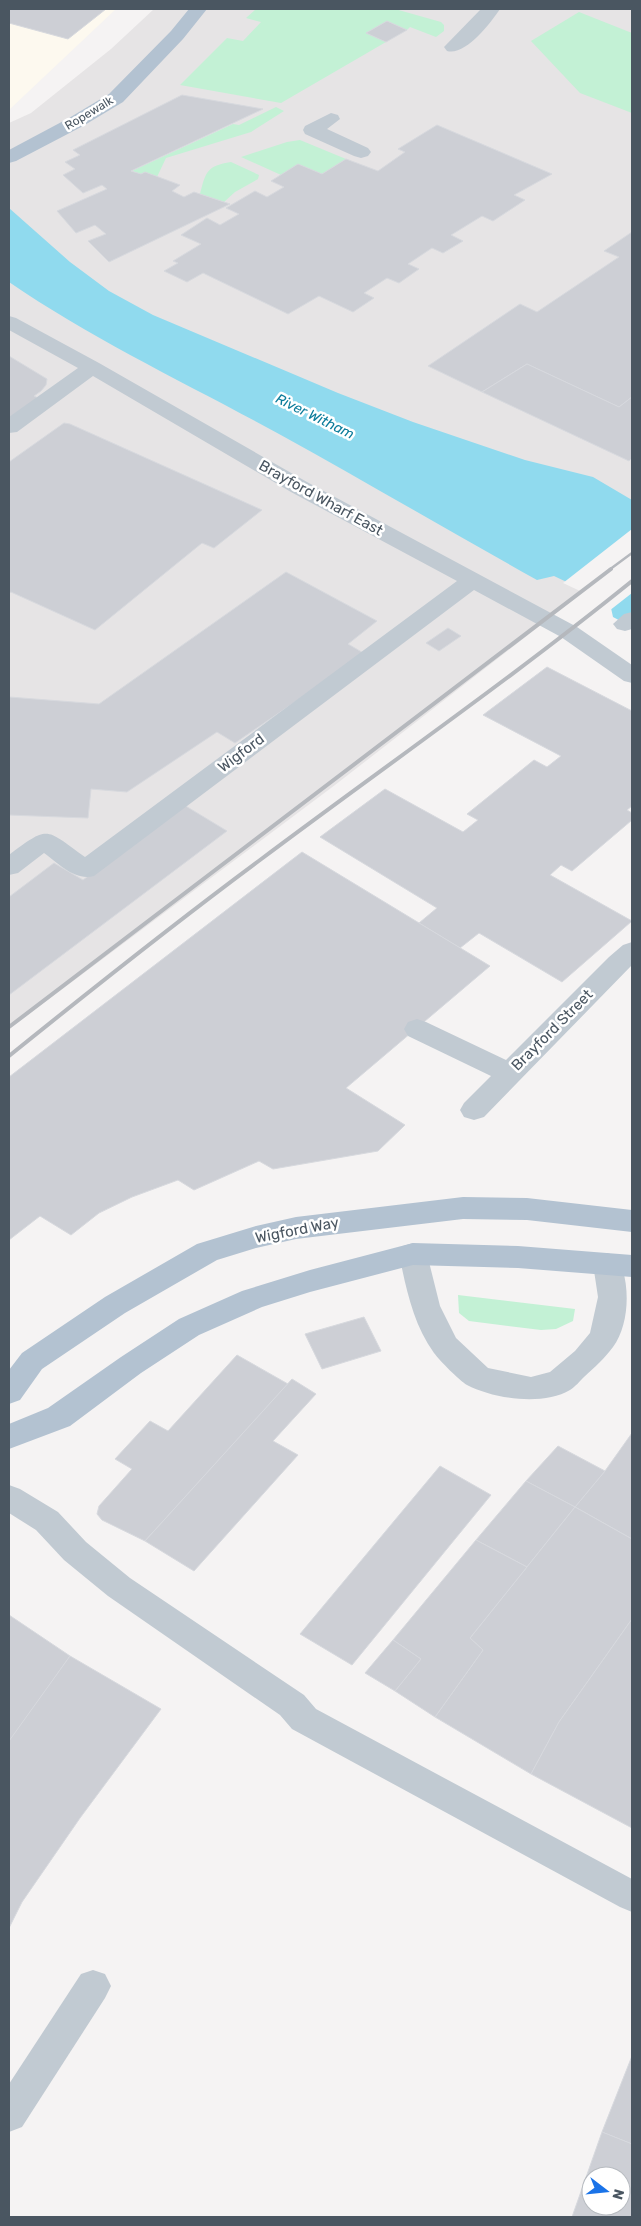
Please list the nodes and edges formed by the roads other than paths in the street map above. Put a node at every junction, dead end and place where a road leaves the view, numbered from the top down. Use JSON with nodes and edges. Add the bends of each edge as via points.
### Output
{"nodes":[{"id":1,"x":198,"y":9,"type":"edge"},
{"id":2,"x":491,"y":9,"type":"edge"},
{"id":3,"x":453,"y":47,"type":"dead end"},
{"id":4,"x":331,"y":119,"type":"dead end"},
{"id":5,"x":361,"y":152,"type":"dead end"},
{"id":6,"x":9,"y":157,"type":"edge"},
{"id":7,"x":9,"y":322,"type":"edge"},
{"id":8,"x":92,"y":367,"type":"junction"},
{"id":9,"x":9,"y":428,"type":"edge"},
{"id":10,"x":473,"y":580,"type":"junction"},
{"id":11,"x":632,"y":676,"type":"edge"},
{"id":12,"x":9,"y":867,"type":"edge"},
{"id":13,"x":632,"y":951,"type":"edge"},
{"id":14,"x":417,"y":1029,"type":"dead end"},
{"id":15,"x":510,"y":1073,"type":"junction"},
{"id":16,"x":474,"y":1110,"type":"dead end"},
{"id":17,"x":632,"y":1221,"type":"edge"},
{"id":18,"x":413,"y":1254,"type":"junction"},
{"id":19,"x":620,"y":1265,"type":"edge"},
{"id":20,"x":9,"y":1392,"type":"edge"},
{"id":21,"x":9,"y":1437,"type":"edge"},
{"id":22,"x":9,"y":1498,"type":"edge"},
{"id":23,"x":632,"y":1896,"type":"edge"},
{"id":24,"x":93,"y":1986,"type":"dead end"},
{"id":25,"x":9,"y":2115,"type":"edge"}],
"edges":[{"from":1,"to":6,"type":"main road","name":"Ropewalk","via":[[116,98]]},
{"from":2,"to":3,"type":"street"},
{"from":4,"to":5,"type":"street","via":[[312,130]]},
{"from":7,"to":8,"type":"street","name":"Brayford Wharf East"},
{"from":8,"to":9,"type":"street"},
{"from":8,"to":10,"type":"street","name":"Brayford Wharf East","via":[[298,487]]},
{"from":10,"to":11,"type":"street","name":"Brayford Wharf East","via":[[569,632]]},
{"from":10,"to":12,"type":"street","name":"Wigford","via":[[85,870],[44,841]]},
{"from":13,"to":15,"type":"street","name":"Brayford Street"},
{"from":14,"to":15,"type":"street"},
{"from":15,"to":16,"type":"street","name":"Brayford Street"},
{"from":17,"to":20,"type":"main road","name":"Wigford Way","via":[[527,1209],[463,1208],[296,1228],[256,1237],[207,1252],[107,1310],[32,1362]]},
{"from":18,"to":19,"type":"main road","via":[[518,1257]]},
{"from":18,"to":19,"type":"street","via":[[425,1306],[445,1346],[477,1376],[531,1389],[560,1382],[602,1338]]},
{"from":18,"to":21,"type":"main road","via":[[252,1299],[189,1327],[59,1417]]},
{"from":22,"to":23,"type":"street","via":[[47,1521],[75,1552],[119,1587],[292,1705],[304,1719]]},
{"from":24,"to":25,"type":"street"}]}
